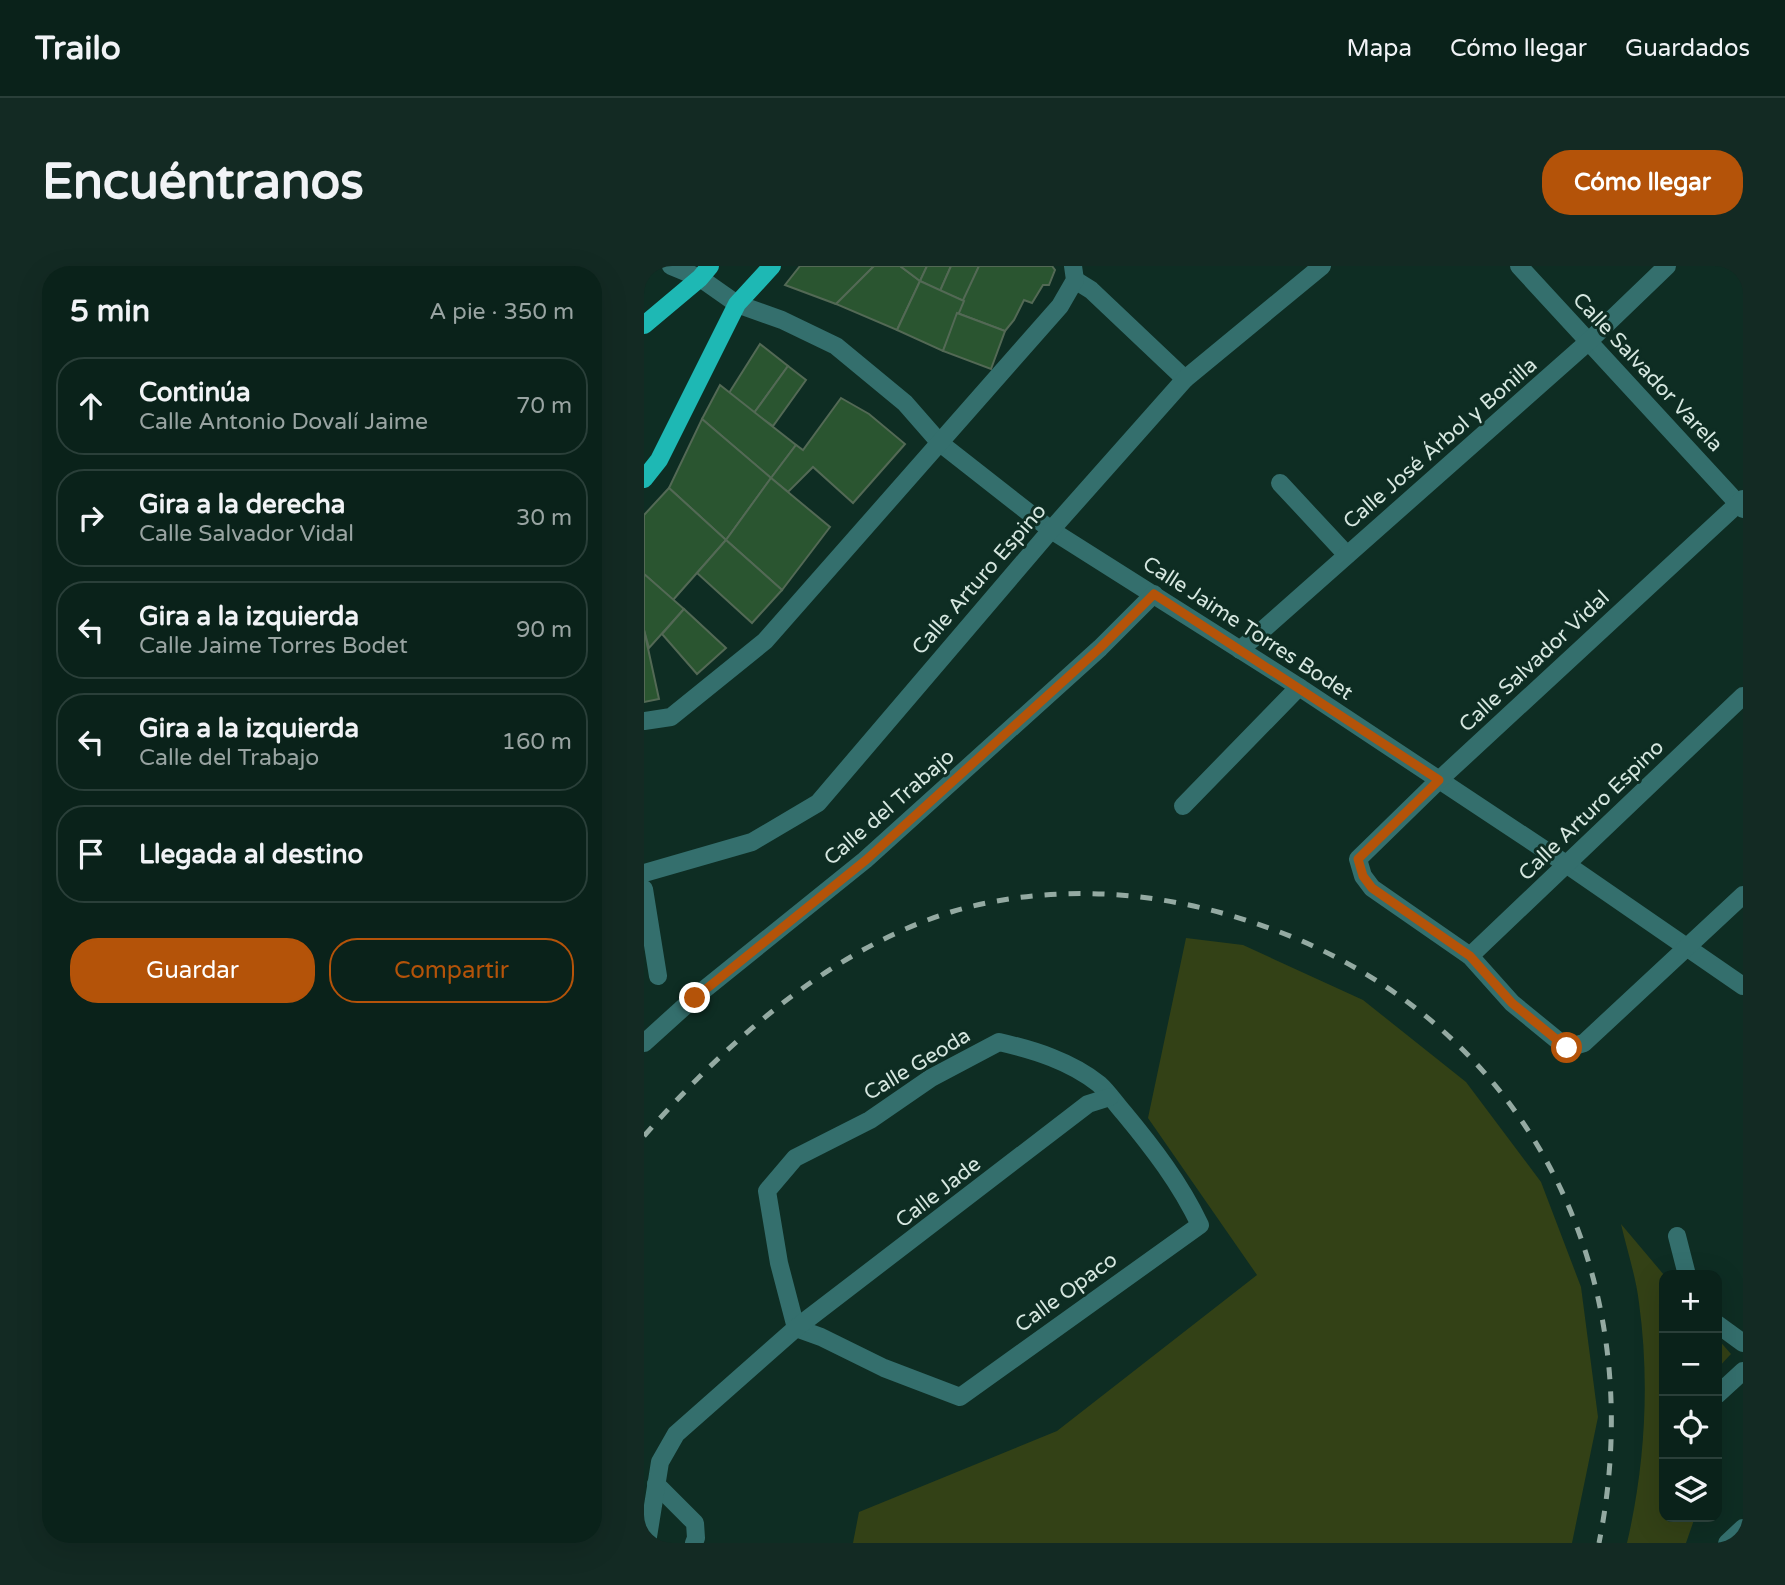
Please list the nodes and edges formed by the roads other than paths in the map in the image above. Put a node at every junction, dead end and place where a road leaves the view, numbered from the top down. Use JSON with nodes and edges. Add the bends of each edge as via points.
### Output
{"nodes":[{"id":1,"x":671,"y":266,"type":"edge"},
{"id":2,"x":772,"y":266,"type":"edge"},
{"id":3,"x":1519,"y":266,"type":"edge"},
{"id":4,"x":1667,"y":266,"type":"edge"},
{"id":5,"x":1313,"y":269,"type":"edge"},
{"id":6,"x":705,"y":272,"type":"edge"},
{"id":7,"x":1074,"y":273,"type":"edge"},
{"id":8,"x":737,"y":304,"type":"junction"},
{"id":9,"x":644,"y":325,"type":"edge"},
{"id":10,"x":1588,"y":342,"type":"junction"},
{"id":11,"x":1185,"y":379,"type":"junction"},
{"id":12,"x":940,"y":443,"type":"junction"},
{"id":13,"x":644,"y":479,"type":"edge"},
{"id":14,"x":1280,"y":483,"type":"dead end"},
{"id":15,"x":1741,"y":504,"type":"edge"},
{"id":16,"x":1051,"y":530,"type":"junction"},
{"id":17,"x":1347,"y":555,"type":"junction"},
{"id":18,"x":1154,"y":594,"type":"junction"},
{"id":19,"x":1240,"y":650,"type":"junction"},
{"id":20,"x":1299,"y":687,"type":"junction"},
{"id":21,"x":1743,"y":696,"type":"edge"},
{"id":22,"x":644,"y":721,"type":"edge"},
{"id":23,"x":1439,"y":780,"type":"junction"},
{"id":24,"x":1183,"y":806,"type":"dead end"},
{"id":25,"x":1566,"y":864,"type":"junction"},
{"id":26,"x":644,"y":873,"type":"edge"},
{"id":27,"x":644,"y":889,"type":"edge"},
{"id":28,"x":1743,"y":895,"type":"edge"},
{"id":29,"x":1686,"y":946,"type":"junction"},
{"id":30,"x":1470,"y":956,"type":"junction"},
{"id":31,"x":657,"y":976,"type":"dead end"},
{"id":32,"x":1743,"y":986,"type":"edge"},
{"id":33,"x":644,"y":1043,"type":"edge"},
{"id":34,"x":1110,"y":1097,"type":"junction"},
{"id":35,"x":1200,"y":1225,"type":"joint"},
{"id":36,"x":1677,"y":1236,"type":"dead end"},
{"id":37,"x":1686,"y":1270,"type":"edge"},
{"id":38,"x":796,"y":1328,"type":"junction"},
{"id":39,"x":1722,"y":1328,"type":"edge"},
{"id":40,"x":1743,"y":1343,"type":"edge"},
{"id":41,"x":1743,"y":1371,"type":"edge"},
{"id":42,"x":1722,"y":1390,"type":"edge"},
{"id":43,"x":656,"y":1484,"type":"junction"},
{"id":44,"x":1743,"y":1528,"type":"edge"},
{"id":45,"x":695,"y":1540,"type":"edge"},
{"id":46,"x":647,"y":1543,"type":"edge"},
{"id":47,"x":1727,"y":1543,"type":"edge"}],
"edges":[{"from":1,"to":6,"type":"street","name":"Calle Jaime Torres Bodet"},
{"from":2,"to":8,"type":"main road"},
{"from":3,"to":10,"type":"street","name":"Calle Salvador Varela"},
{"from":4,"to":10,"type":"street","name":"Calle José Árbol y Bonilla"},
{"from":5,"to":11,"type":"street","name":"Calle Arturo Espino"},
{"from":6,"to":8,"type":"street","name":"Calle Jaime Torres Bodet"},
{"from":6,"to":9,"type":"main road"},
{"from":7,"to":11,"type":"street"},
{"from":7,"to":12,"type":"street","via":[[1060,306]]},
{"from":8,"to":12,"type":"street","name":"Calle Jaime Torres Bodet","via":[[836,346],[905,403]]},
{"from":8,"to":13,"type":"main road","via":[[659,460]]},
{"from":10,"to":15,"type":"street","name":"Calle Salvador Varela"},
{"from":10,"to":17,"type":"street","name":"Calle José Árbol y Bonilla"},
{"from":11,"to":16,"type":"street","name":"Calle Arturo Espino"},
{"from":12,"to":16,"type":"street","name":"Calle Jaime Torres Bodet"},
{"from":12,"to":22,"type":"street","via":[[765,641],[671,718]]},
{"from":14,"to":17,"type":"street"},
{"from":15,"to":23,"type":"street","name":"Calle Salvador Vidal"},
{"from":16,"to":18,"type":"street","name":"Calle Jaime Torres Bodet"},
{"from":16,"to":26,"type":"street","name":"Calle Arturo Espino","via":[[818,803],[752,842]]},
{"from":17,"to":19,"type":"street","name":"Calle José Árbol y Bonilla"},
{"from":18,"to":19,"type":"street","name":"Calle Jaime Torres Bodet"},
{"from":18,"to":33,"type":"street","name":"Calle del Trabajo","via":[[866,860]]},
{"from":19,"to":20,"type":"street","name":"Calle Jaime Torres Bodet"},
{"from":20,"to":23,"type":"street","name":"Calle Jaime Torres Bodet"},
{"from":20,"to":24,"type":"street"},
{"from":21,"to":25,"type":"street","name":"Calle Arturo Espino"},
{"from":23,"to":25,"type":"street","name":"Calle Jaime Torres Bodet"},
{"from":23,"to":30,"type":"street","name":"Calle Salvador Vidal","via":[[1358,859],[1372,888]]},
{"from":25,"to":29,"type":"street","name":"Calle Jaime Torres Bodet"},
{"from":25,"to":30,"type":"street","name":"Calle Arturo Espino"},
{"from":27,"to":31,"type":"street"},
{"from":28,"to":29,"type":"street"},
{"from":29,"to":30,"type":"street","via":[[1584,1043],[1567,1048],[1512,1003]]},
{"from":29,"to":32,"type":"street","name":"Calle Jaime Torres Bodet"},
{"from":34,"to":35,"type":"street","name":"Calle Geoda","via":[[1153,1147]]},
{"from":34,"to":38,"type":"street","name":"Calle Jade","via":[[1088,1104]]},
{"from":34,"to":38,"type":"street","name":"Calle Geoda","via":[[1100,1085],[1069,1066],[1037,1051],[999,1042],[931,1078],[870,1120],[795,1158],[767,1191]]},
{"from":35,"to":38,"type":"street","name":"Calle Opaco","via":[[960,1397]]},
{"from":36,"to":37,"type":"street"},
{"from":38,"to":43,"type":"street","name":"Calle Jade","via":[[676,1434],[660,1462]]},
{"from":39,"to":40,"type":"street"},
{"from":41,"to":42,"type":"street"},
{"from":43,"to":45,"type":"street","via":[[695,1524]]},
{"from":43,"to":46,"type":"street","name":"Calle Jade"},
{"from":44,"to":47,"type":"street"}]}
